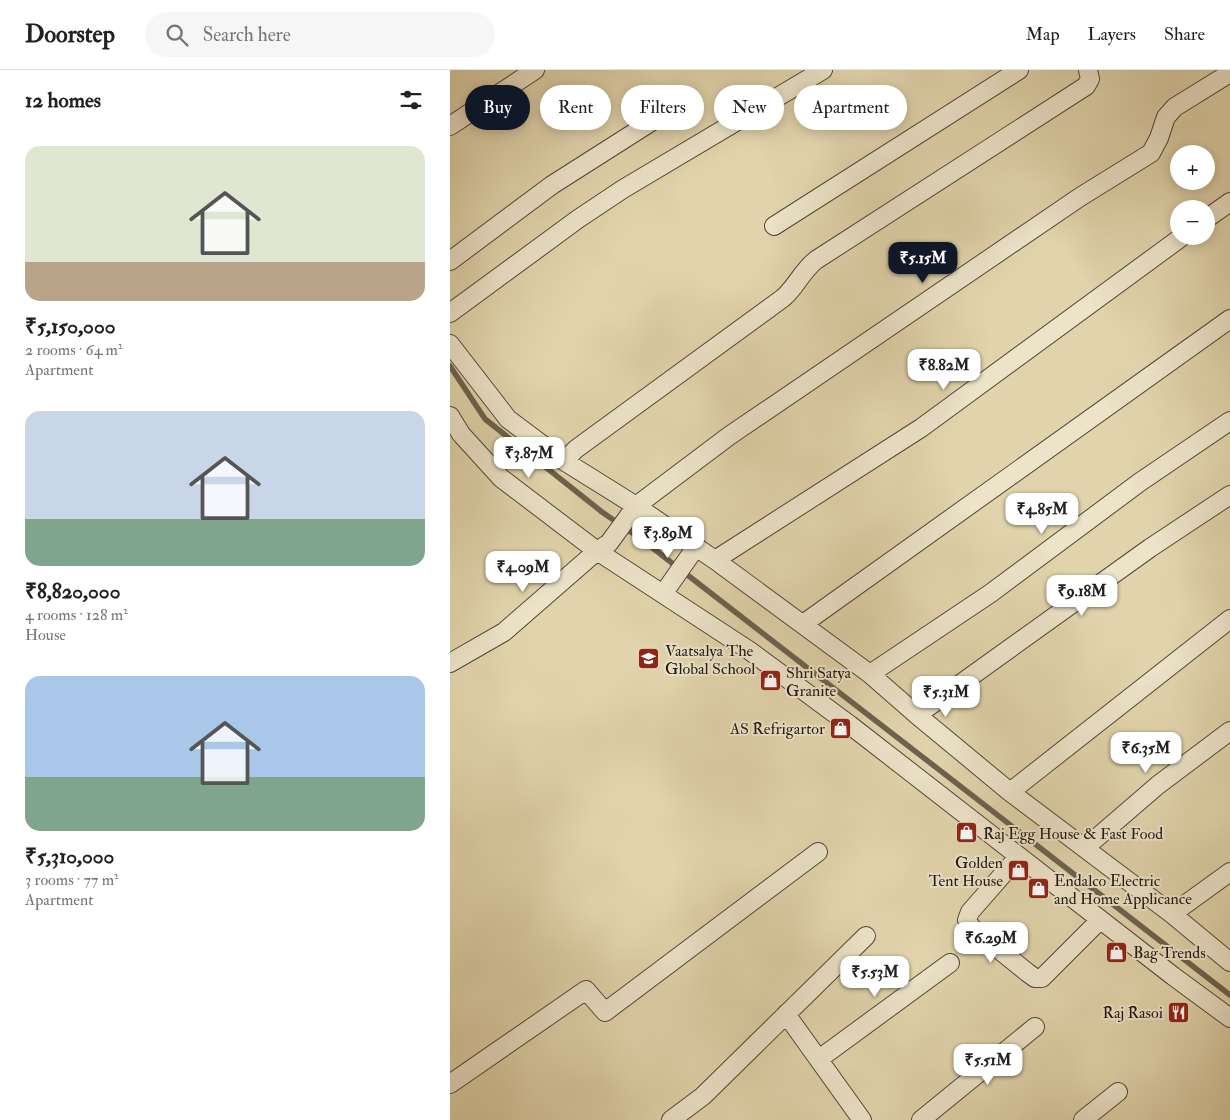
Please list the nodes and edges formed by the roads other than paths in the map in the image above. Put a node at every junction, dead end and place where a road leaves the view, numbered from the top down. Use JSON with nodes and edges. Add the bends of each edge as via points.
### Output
{"nodes":[{"id":1,"x":536,"y":70,"type":"edge"},
{"id":2,"x":822,"y":70,"type":"edge"},
{"id":3,"x":1019,"y":70,"type":"edge"},
{"id":4,"x":1088,"y":70,"type":"edge"},
{"id":5,"x":1230,"y":73,"type":"edge"},
{"id":6,"x":450,"y":126,"type":"edge"},
{"id":7,"x":638,"y":130,"type":"edge"},
{"id":8,"x":1230,"y":202,"type":"edge"},
{"id":9,"x":1215,"y":213,"type":"edge"},
{"id":10,"x":774,"y":226,"type":"dead end"},
{"id":11,"x":1171,"y":245,"type":"edge"},
{"id":12,"x":450,"y":261,"type":"edge"},
{"id":13,"x":450,"y":313,"type":"edge"},
{"id":14,"x":1230,"y":319,"type":"edge"},
{"id":15,"x":450,"y":344,"type":"edge"},
{"id":16,"x":450,"y":416,"type":"edge"},
{"id":17,"x":1230,"y":421,"type":"edge"},
{"id":18,"x":564,"y":461,"type":"junction"},
{"id":19,"x":1230,"y":495,"type":"edge"},
{"id":20,"x":632,"y":512,"type":"junction"},
{"id":21,"x":603,"y":547,"type":"junction"},
{"id":22,"x":694,"y":551,"type":"junction"},
{"id":23,"x":715,"y":560,"type":"junction"},
{"id":24,"x":667,"y":588,"type":"junction"},
{"id":25,"x":1230,"y":619,"type":"edge"},
{"id":26,"x":803,"y":624,"type":"junction"},
{"id":27,"x":450,"y":663,"type":"edge"},
{"id":28,"x":870,"y":674,"type":"junction"},
{"id":29,"x":917,"y":715,"type":"junction"},
{"id":30,"x":1230,"y":731,"type":"edge"},
{"id":31,"x":1010,"y":792,"type":"junction"},
{"id":32,"x":1086,"y":847,"type":"junction"},
{"id":33,"x":818,"y":852,"type":"dead end"},
{"id":34,"x":1019,"y":856,"type":"junction"},
{"id":35,"x":1230,"y":872,"type":"edge"},
{"id":36,"x":1172,"y":914,"type":"junction"},
{"id":37,"x":1100,"y":920,"type":"junction"},
{"id":38,"x":866,"y":936,"type":"dead end"},
{"id":39,"x":950,"y":962,"type":"dead end"},
{"id":40,"x":1230,"y":962,"type":"edge"},
{"id":41,"x":786,"y":1014,"type":"junction"},
{"id":42,"x":1230,"y":1018,"type":"edge"},
{"id":43,"x":1035,"y":1027,"type":"dead end"},
{"id":44,"x":819,"y":1059,"type":"junction"},
{"id":45,"x":450,"y":1084,"type":"edge"},
{"id":46,"x":1118,"y":1092,"type":"dead end"},
{"id":47,"x":671,"y":1120,"type":"edge"},
{"id":48,"x":862,"y":1120,"type":"edge"},
{"id":49,"x":921,"y":1120,"type":"edge"},
{"id":50,"x":1083,"y":1120,"type":"edge"}],
"edges":[{"from":1,"to":6,"type":"street"},
{"from":2,"to":13,"type":"street","via":[[600,204]]},
{"from":3,"to":10,"type":"street"},
{"from":4,"to":18,"type":"street","via":[[1090,79],[1086,86],[816,260],[783,298]]},
{"from":5,"to":20,"type":"street","via":[[1170,112],[1151,153],[1080,197],[737,430]]},
{"from":7,"to":12,"type":"street","via":[[552,185]]},
{"from":8,"to":9,"type":"street"},
{"from":11,"to":23,"type":"street","via":[[921,428]]},
{"from":14,"to":26,"type":"street"},
{"from":15,"to":18,"type":"street","via":[[508,419]]},
{"from":16,"to":21,"type":"street","via":[[461,434],[501,478]]},
{"from":17,"to":28,"type":"street","via":[[1140,482],[991,593]]},
{"from":18,"to":20,"type":"street"},
{"from":19,"to":29,"type":"street","via":[[1150,548]]},
{"from":20,"to":21,"type":"street"},
{"from":20,"to":22,"type":"street"},
{"from":21,"to":24,"type":"street"},
{"from":21,"to":27,"type":"street","via":[[504,632]]},
{"from":22,"to":23,"type":"street"},
{"from":22,"to":24,"type":"street"},
{"from":23,"to":26,"type":"street"},
{"from":24,"to":34,"type":"street"},
{"from":25,"to":31,"type":"street"},
{"from":26,"to":28,"type":"street"},
{"from":28,"to":29,"type":"street"},
{"from":29,"to":31,"type":"street"},
{"from":30,"to":32,"type":"street","via":[[1158,785]]},
{"from":31,"to":32,"type":"street"},
{"from":32,"to":36,"type":"street"},
{"from":33,"to":45,"type":"street","via":[[605,1012],[586,990]]},
{"from":34,"to":37,"type":"street"},
{"from":34,"to":37,"type":"street","via":[[970,912],[967,920],[971,927],[1028,973],[1042,978]]},
{"from":35,"to":36,"type":"street"},
{"from":36,"to":40,"type":"street"},
{"from":37,"to":42,"type":"street"},
{"from":38,"to":41,"type":"street"},
{"from":39,"to":44,"type":"street"},
{"from":41,"to":44,"type":"street"},
{"from":41,"to":47,"type":"street","via":[[703,1096]]},
{"from":43,"to":49,"type":"street"},
{"from":44,"to":48,"type":"street"},
{"from":46,"to":50,"type":"street"}]}
